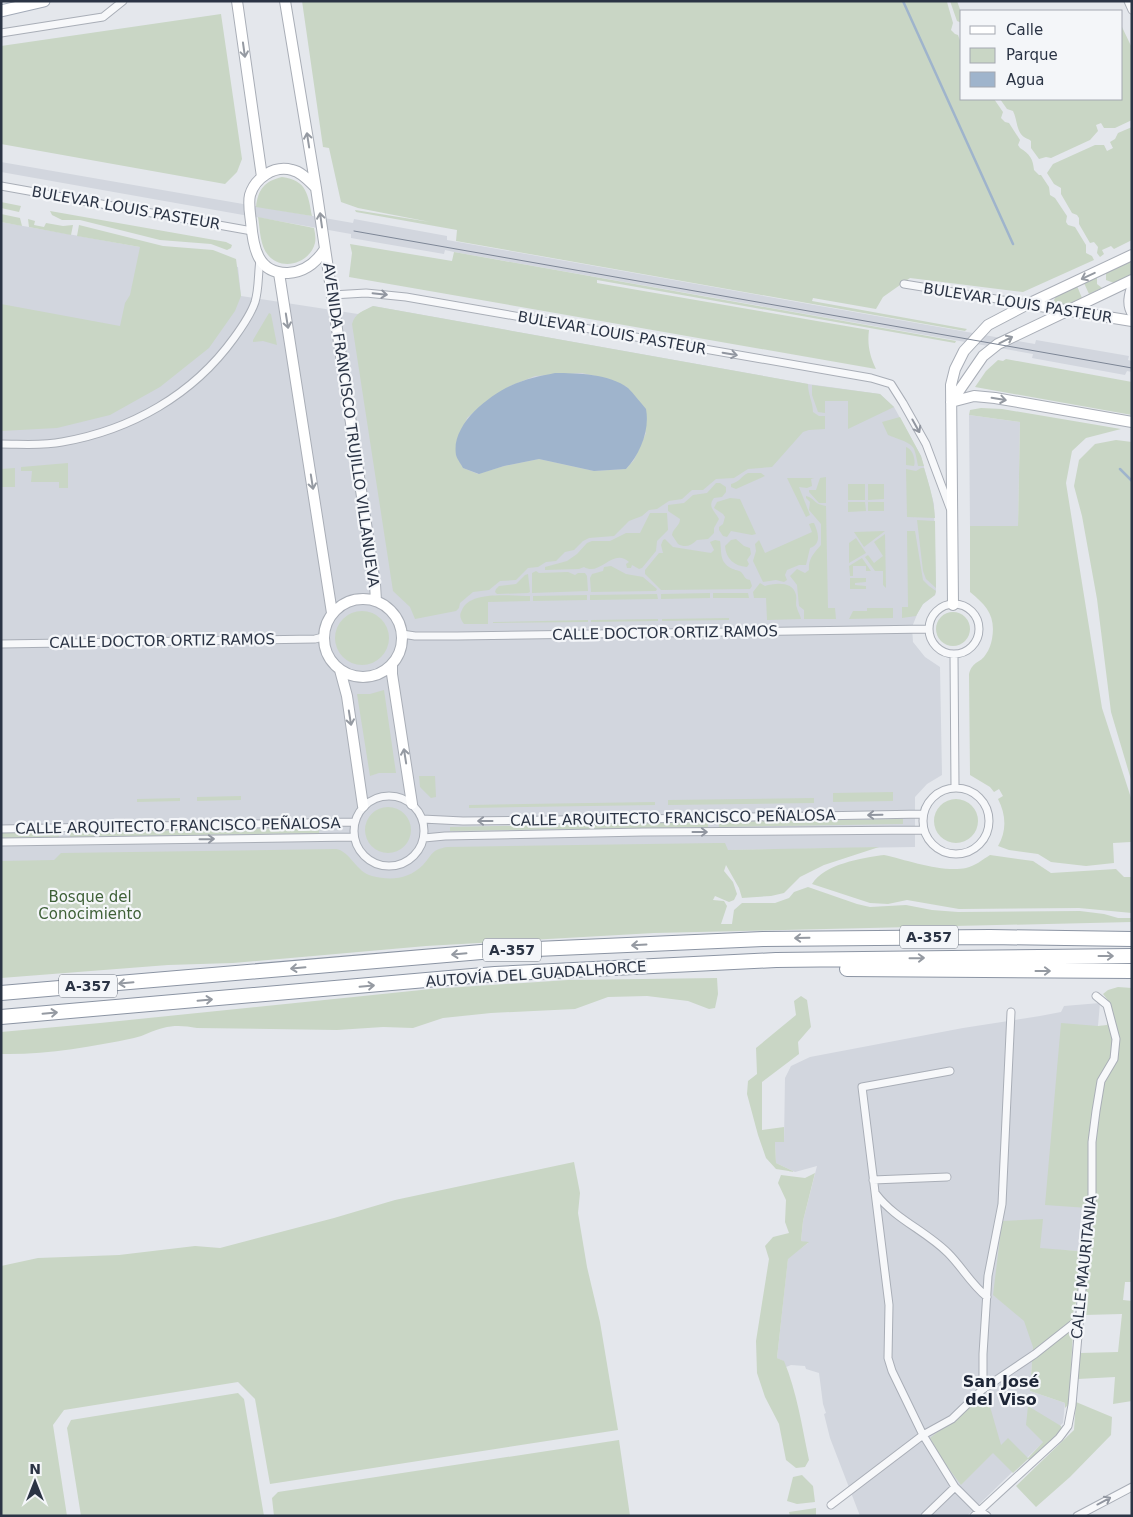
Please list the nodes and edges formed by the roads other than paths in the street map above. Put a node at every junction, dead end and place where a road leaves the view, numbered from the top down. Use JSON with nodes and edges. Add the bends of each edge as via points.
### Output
{"nodes":[{"id":1,"x":26,"y":1,"type":"edge"},
{"id":2,"x":44,"y":1,"type":"edge"},
{"id":3,"x":123,"y":1,"type":"edge"},
{"id":4,"x":237,"y":1,"type":"edge"},
{"id":5,"x":285,"y":1,"type":"edge"},
{"id":6,"x":1128,"y":1,"type":"edge"},
{"id":7,"x":6,"y":10,"type":"edge"},
{"id":8,"x":1132,"y":10,"type":"edge"},
{"id":9,"x":1,"y":33,"type":"edge"},
{"id":10,"x":262,"y":177,"type":"junction"},
{"id":11,"x":1,"y":186,"type":"edge"},
{"id":12,"x":316,"y":188,"type":"junction"},
{"id":13,"x":252,"y":230,"type":"junction"},
{"id":14,"x":325,"y":249,"type":"junction"},
{"id":15,"x":1132,"y":255,"type":"edge"},
{"id":16,"x":260,"y":260,"type":"junction"},
{"id":17,"x":279,"y":273,"type":"junction"},
{"id":18,"x":1132,"y":282,"type":"edge"},
{"id":19,"x":904,"y":284,"type":"dead end"},
{"id":20,"x":332,"y":295,"type":"junction"},
{"id":21,"x":1028,"y":304,"type":"junction"},
{"id":22,"x":1068,"y":311,"type":"junction"},
{"id":23,"x":1132,"y":315,"type":"edge"},
{"id":24,"x":1132,"y":321,"type":"edge"},
{"id":25,"x":951,"y":397,"type":"junction"},
{"id":26,"x":1132,"y":422,"type":"edge"},
{"id":27,"x":1,"y":444,"type":"edge"},
{"id":28,"x":952,"y":514,"type":"junction"},
{"id":29,"x":376,"y":601,"type":"junction"},
{"id":30,"x":953,"y":605,"type":"junction"},
{"id":31,"x":332,"y":613,"type":"junction"},
{"id":32,"x":929,"y":629,"type":"junction"},
{"id":33,"x":402,"y":634,"type":"junction"},
{"id":34,"x":323,"y":637,"type":"junction"},
{"id":35,"x":1,"y":644,"type":"edge"},
{"id":36,"x":954,"y":655,"type":"junction"},
{"id":37,"x":392,"y":664,"type":"junction"},
{"id":38,"x":340,"y":670,"type":"junction"},
{"id":39,"x":955,"y":788,"type":"junction"},
{"id":40,"x":412,"y":804,"type":"junction"},
{"id":41,"x":363,"y":806,"type":"junction"},
{"id":42,"x":923,"y":814,"type":"junction"},
{"id":43,"x":422,"y":819,"type":"junction"},
{"id":44,"x":354,"y":822,"type":"junction"},
{"id":45,"x":1,"y":829,"type":"edge"},
{"id":46,"x":924,"y":830,"type":"junction"},
{"id":47,"x":354,"y":837,"type":"junction"},
{"id":48,"x":424,"y":838,"type":"junction"},
{"id":49,"x":1,"y":842,"type":"edge"},
{"id":50,"x":1132,"y":934,"type":"edge"},
{"id":51,"x":1008,"y":937,"type":"junction"},
{"id":52,"x":1132,"y":938,"type":"edge"},
{"id":53,"x":1132,"y":956,"type":"edge"},
{"id":54,"x":676,"y":965,"type":"junction"},
{"id":55,"x":1132,"y":971,"type":"edge"},
{"id":56,"x":1,"y":993,"type":"edge"},
{"id":57,"x":1096,"y":996,"type":"dead end"},
{"id":58,"x":1011,"y":1012,"type":"dead end"},
{"id":59,"x":1,"y":1017,"type":"edge"},
{"id":60,"x":950,"y":1071,"type":"dead end"},
{"id":61,"x":947,"y":1177,"type":"dead end"},
{"id":62,"x":873,"y":1180,"type":"junction"},
{"id":63,"x":875,"y":1194,"type":"junction"},
{"id":64,"x":986,"y":1297,"type":"junction"},
{"id":65,"x":1078,"y":1320,"type":"junction"},
{"id":66,"x":983,"y":1389,"type":"junction"},
{"id":67,"x":923,"y":1435,"type":"junction"},
{"id":68,"x":955,"y":1487,"type":"junction"},
{"id":69,"x":1132,"y":1487,"type":"edge"},
{"id":70,"x":831,"y":1506,"type":"dead end"},
{"id":71,"x":977,"y":1513,"type":"edge"},
{"id":72,"x":925,"y":1516,"type":"edge"},
{"id":73,"x":987,"y":1516,"type":"edge"},
{"id":74,"x":1077,"y":1516,"type":"edge"}],
"edges":[{"from":1,"to":7,"type":"street"},
{"from":2,"to":7,"type":"main road"},
{"from":3,"to":9,"type":"street","via":[[103,17]]},
{"from":4,"to":10,"type":"street","one_way":true},
{"from":12,"to":5,"type":"street","one_way":true},
{"from":6,"to":8,"type":"street"},
{"from":10,"to":12,"type":"street","via":[[277,169],[292,170]]},
{"from":10,"to":13,"type":"street","via":[[250,196]]},
{"from":11,"to":13,"type":"street","name":"BULEVAR LOUIS PASTEUR"},
{"from":14,"to":12,"type":"street","one_way":true},
{"from":13,"to":16,"type":"street"},
{"from":14,"to":17,"type":"street","via":[[318,260],[306,269],[297,273]]},
{"from":14,"to":20,"type":"street","name":"AVENIDA FRANCISCO TRUJILLO VILLANUEVA"},
{"from":15,"to":21,"type":"street","one_way":true},
{"from":16,"to":17,"type":"street"},
{"from":16,"to":27,"type":"street","via":[[255,302],[241,329],[207,370],[180,393],[140,418],[97,434],[60,443]]},
{"from":17,"to":31,"type":"street","one_way":true},
{"from":18,"to":22,"type":"street"},
{"from":18,"to":23,"type":"street","name":"BULEVAR LOUIS PASTEUR","via":[[1127,300]]},
{"from":19,"to":21,"type":"street","name":"BULEVAR LOUIS PASTEUR"},
{"from":20,"to":28,"type":"street","name":"BULEVAR LOUIS PASTEUR","one_way":true,"via":[[366,293],[406,297],[871,378],[890,384],[926,444]]},
{"from":20,"to":29,"type":"street","name":"AVENIDA FRANCISCO TRUJILLO VILLANUEVA"},
{"from":21,"to":22,"type":"street","name":"BULEVAR LOUIS PASTEUR"},
{"from":21,"to":25,"type":"street","via":[[988,325],[964,351],[956,369]]},
{"from":22,"to":24,"type":"street","name":"BULEVAR LOUIS PASTEUR"},
{"from":25,"to":22,"type":"street","one_way":true,"via":[[983,356],[998,344]]},
{"from":25,"to":26,"type":"street","one_way":true,"via":[[995,398]]},
{"from":25,"to":28,"type":"street"},
{"from":28,"to":30,"type":"street"},
{"from":29,"to":31,"type":"street","via":[[352,600]]},
{"from":29,"to":33,"type":"street","via":[[394,614]]},
{"from":30,"to":32,"type":"street","via":[[936,612]]},
{"from":30,"to":36,"type":"street","via":[[968,609],[980,629],[969,650]]},
{"from":31,"to":34,"type":"street"},
{"from":32,"to":33,"type":"street","name":"CALLE DOCTOR ORTIZ RAMOS","via":[[457,636]]},
{"from":32,"to":36,"type":"street","via":[[934,644]]},
{"from":33,"to":37,"type":"street","via":[[398,655]]},
{"from":34,"to":35,"type":"street","name":"CALLE DOCTOR ORTIZ RAMOS"},
{"from":34,"to":38,"type":"street","via":[[331,662]]},
{"from":36,"to":39,"type":"street"},
{"from":37,"to":38,"type":"street","via":[[373,676],[351,675]]},
{"from":40,"to":37,"type":"street","one_way":true},
{"from":38,"to":41,"type":"street","one_way":true,"via":[[347,696]]},
{"from":39,"to":42,"type":"street","via":[[932,798]]},
{"from":39,"to":46,"type":"street","via":[[969,790],[985,805],[989,826],[985,837],[968,851],[952,853],[936,848]]},
{"from":40,"to":41,"type":"street","via":[[403,798],[387,796]]},
{"from":40,"to":43,"type":"street"},
{"from":41,"to":44,"type":"street"},
{"from":42,"to":43,"type":"street","name":"CALLE ARQUITECTO FRANCISCO PEÑALOSA","one_way":true},
{"from":42,"to":46,"type":"street"},
{"from":43,"to":48,"type":"street"},
{"from":44,"to":45,"type":"street","name":"CALLE ARQUITECTO FRANCISCO PEÑALOSA"},
{"from":44,"to":47,"type":"street"},
{"from":48,"to":46,"type":"street","name":"CALLE ARQUITECTO FRANCISCO PEÑALOSA","one_way":true},
{"from":47,"to":48,"type":"street","via":[[357,848],[370,861],[383,866],[394,866],[413,857]]},
{"from":49,"to":47,"type":"street","name":"CALLE ARQUITECTO FRANCISCO PEÑALOSA","one_way":true},
{"from":50,"to":51,"type":"highway"},
{"from":51,"to":52,"type":"highway","name":"AUTOVÍA DEL GUADALHORCE","number":"A-357"},
{"from":51,"to":56,"type":"highway","name":"AUTOVÍA DEL GUADALHORCE","number":"A-357","one_way":true,"via":[[763,939],[493,951]]},
{"from":54,"to":53,"type":"highway","name":"AUTOVÍA DEL GUADALHORCE","number":"A-357","one_way":true,"via":[[776,960]]},
{"from":54,"to":55,"type":"highway","one_way":true},
{"from":59,"to":54,"type":"highway","name":"AUTOVÍA DEL GUADALHORCE","number":"A-357","one_way":true,"via":[[495,974]]},
{"from":57,"to":65,"type":"street","name":"CALLE MAURITANIA","via":[[1107,1005],[1116,1039],[1114,1058],[1101,1081],[1096,1111],[1092,1142],[1092,1200]]},
{"from":58,"to":64,"type":"street","via":[[1002,1204]]},
{"from":60,"to":62,"type":"street","via":[[862,1087]]},
{"from":61,"to":62,"type":"street"},
{"from":62,"to":63,"type":"street"},
{"from":63,"to":64,"type":"street","via":[[885,1206],[948,1253]]},
{"from":63,"to":67,"type":"street","via":[[889,1305],[888,1358]]},
{"from":64,"to":66,"type":"street"},
{"from":65,"to":66,"type":"street"},
{"from":65,"to":71,"type":"street","name":"CALLE MAURITANIA","via":[[1068,1426],[1032,1465]]},
{"from":66,"to":67,"type":"street","via":[[952,1419]]},
{"from":67,"to":68,"type":"street"},
{"from":67,"to":70,"type":"street"},
{"from":68,"to":71,"type":"street"},
{"from":68,"to":72,"type":"street"},
{"from":74,"to":69,"type":"street","one_way":true},
{"from":71,"to":73,"type":"street"}]}
